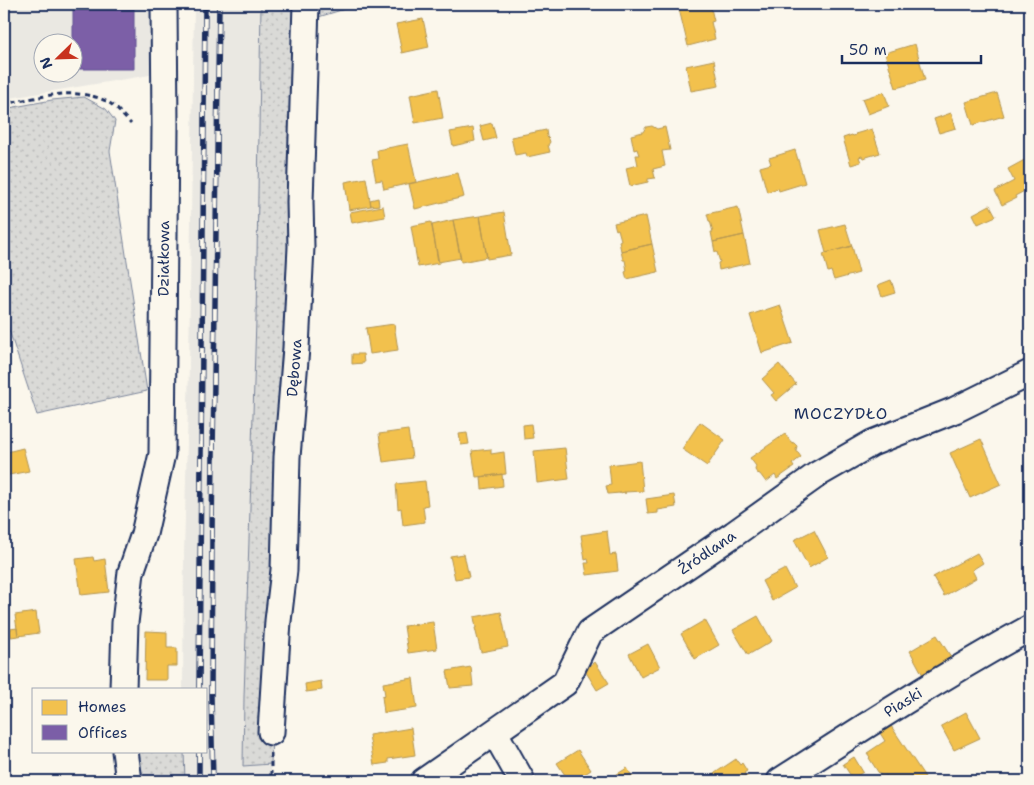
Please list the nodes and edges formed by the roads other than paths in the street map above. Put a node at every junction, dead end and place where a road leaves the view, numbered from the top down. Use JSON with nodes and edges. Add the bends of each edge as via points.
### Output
{"nodes":[{"id":1,"x":164,"y":4,"type":"edge"},
{"id":2,"x":306,"y":4,"type":"edge"},
{"id":3,"x":1030,"y":373,"type":"edge"},
{"id":4,"x":1030,"y":628,"type":"edge"},
{"id":5,"x":123,"y":688,"type":"edge"},
{"id":6,"x":271,"y":732,"type":"road end"},
{"id":7,"x":495,"y":733,"type":"junction"},
{"id":8,"x":125,"y":752,"type":"edge"},
{"id":9,"x":129,"y":781,"type":"edge"},
{"id":10,"x":424,"y":781,"type":"edge"},
{"id":11,"x":522,"y":781,"type":"edge"},
{"id":12,"x":780,"y":781,"type":"edge"}],
"edges":[{"from":1,"to":5,"type":"street","name":"Działkowa","via":[[162,454],[144,534],[131,572]]},
{"from":2,"to":6,"type":"street","name":"Dębowa","via":[[301,247],[287,457],[284,570]]},
{"from":3,"to":7,"type":"street","name":"Źródlana","via":[[955,410],[872,443],[818,474],[590,632],[565,684]]},
{"from":4,"to":12,"type":"street","name":"Piaski"},
{"from":7,"to":10,"type":"street","name":"Źródlana"},
{"from":7,"to":11,"type":"street"},
{"from":8,"to":9,"type":"street"}]}
